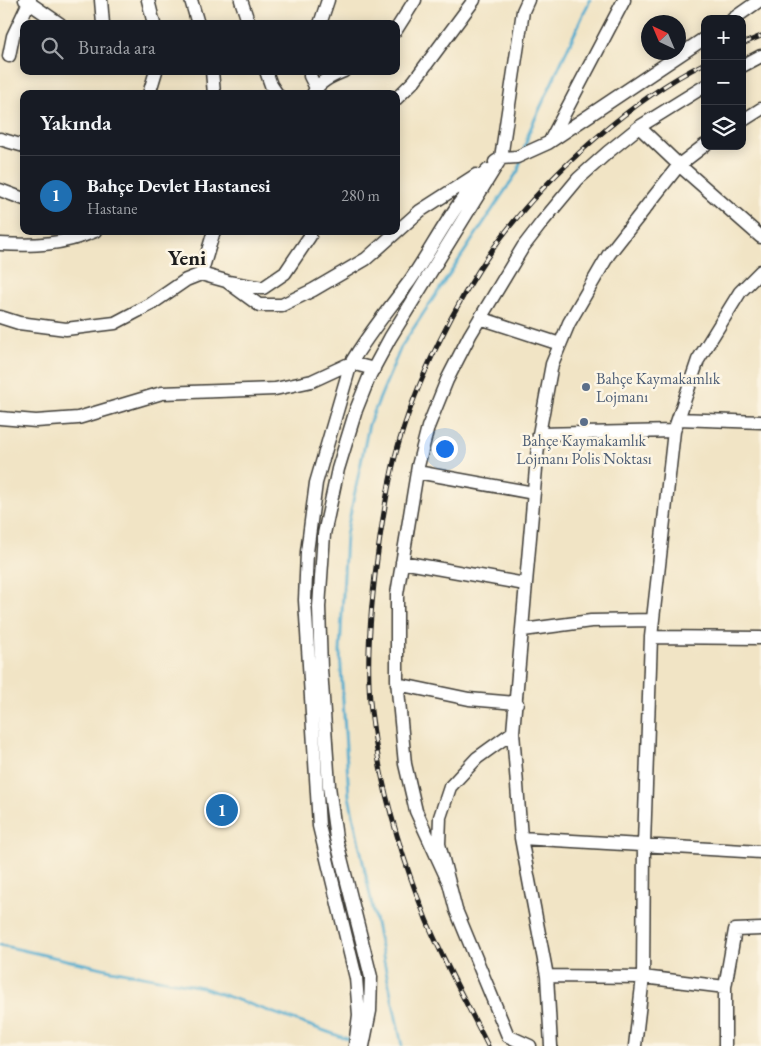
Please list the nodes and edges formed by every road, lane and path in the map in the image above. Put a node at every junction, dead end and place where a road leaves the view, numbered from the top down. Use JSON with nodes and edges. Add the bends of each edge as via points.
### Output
{"nodes":[{"id":1,"x":101,"y":0,"type":"edge"},
{"id":2,"x":148,"y":0,"type":"edge"},
{"id":3,"x":191,"y":0,"type":"edge"},
{"id":4,"x":241,"y":0,"type":"edge"},
{"id":5,"x":328,"y":0,"type":"edge"},
{"id":6,"x":415,"y":0,"type":"edge"},
{"id":7,"x":474,"y":0,"type":"edge"},
{"id":8,"x":528,"y":0,"type":"edge"},
{"id":9,"x":624,"y":0,"type":"edge"},
{"id":10,"x":760,"y":0,"type":"edge"},
{"id":11,"x":28,"y":1,"type":"edge"},
{"id":12,"x":739,"y":15,"type":"edge"},
{"id":13,"x":54,"y":20,"type":"edge"},
{"id":14,"x":103,"y":20,"type":"edge"},
{"id":15,"x":153,"y":20,"type":"edge"},
{"id":16,"x":197,"y":20,"type":"edge"},
{"id":17,"x":248,"y":20,"type":"edge"},
{"id":18,"x":321,"y":20,"type":"edge"},
{"id":19,"x":400,"y":24,"type":"edge"},
{"id":20,"x":701,"y":41,"type":"edge"},
{"id":21,"x":9,"y":56,"type":"dead end"},
{"id":22,"x":761,"y":56,"type":"edge"},
{"id":23,"x":746,"y":64,"type":"edge"},
{"id":24,"x":155,"y":75,"type":"edge"},
{"id":25,"x":212,"y":75,"type":"edge"},
{"id":26,"x":267,"y":75,"type":"edge"},
{"id":27,"x":310,"y":75,"type":"edge"},
{"id":28,"x":334,"y":75,"type":"edge"},
{"id":29,"x":701,"y":88,"type":"edge"},
{"id":30,"x":150,"y":90,"type":"edge"},
{"id":31,"x":214,"y":90,"type":"edge"},
{"id":32,"x":274,"y":90,"type":"edge"},
{"id":33,"x":314,"y":90,"type":"edge"},
{"id":34,"x":315,"y":90,"type":"edge"},
{"id":35,"x":400,"y":95,"type":"edge"},
{"id":36,"x":761,"y":109,"type":"edge"},
{"id":37,"x":746,"y":118,"type":"edge"},
{"id":38,"x":639,"y":127,"type":"junction"},
{"id":39,"x":0,"y":139,"type":"edge"},
{"id":40,"x":20,"y":145,"type":"edge"},
{"id":41,"x":545,"y":145,"type":"junction"},
{"id":42,"x":701,"y":148,"type":"edge"},
{"id":43,"x":501,"y":158,"type":"junction"},
{"id":44,"x":678,"y":165,"type":"junction"},
{"id":45,"x":0,"y":190,"type":"edge"},
{"id":46,"x":20,"y":198,"type":"edge"},
{"id":47,"x":400,"y":229,"type":"edge"},
{"id":48,"x":86,"y":235,"type":"edge"},
{"id":49,"x":213,"y":235,"type":"edge"},
{"id":50,"x":310,"y":235,"type":"edge"},
{"id":51,"x":393,"y":235,"type":"edge"},
{"id":52,"x":761,"y":237,"type":"edge"},
{"id":53,"x":0,"y":244,"type":"edge"},
{"id":54,"x":761,"y":272,"type":"edge"},
{"id":55,"x":201,"y":274,"type":"junction"},
{"id":56,"x":226,"y":281,"type":"junction"},
{"id":57,"x":0,"y":317,"type":"edge"},
{"id":58,"x":480,"y":318,"type":"junction"},
{"id":59,"x":560,"y":344,"type":"junction"},
{"id":60,"x":351,"y":364,"type":"junction"},
{"id":61,"x":374,"y":368,"type":"junction"},
{"id":62,"x":0,"y":418,"type":"edge"},
{"id":63,"x":761,"y":422,"type":"edge"},
{"id":64,"x":676,"y":425,"type":"junction"},
{"id":65,"x":539,"y":434,"type":"junction"},
{"id":66,"x":417,"y":472,"type":"junction"},
{"id":67,"x":534,"y":493,"type":"junction"},
{"id":68,"x":402,"y":562,"type":"junction"},
{"id":69,"x":525,"y":584,"type":"junction"},
{"id":70,"x":653,"y":620,"type":"junction"},
{"id":71,"x":523,"y":630,"type":"junction"},
{"id":72,"x":651,"y":637,"type":"junction"},
{"id":73,"x":761,"y":638,"type":"edge"},
{"id":74,"x":397,"y":684,"type":"junction"},
{"id":75,"x":517,"y":703,"type":"junction"},
{"id":76,"x":513,"y":732,"type":"junction"},
{"id":77,"x":520,"y":838,"type":"junction"},
{"id":78,"x":644,"y":844,"type":"junction"},
{"id":79,"x":761,"y":852,"type":"edge"},
{"id":80,"x":449,"y":883,"type":"junction"},
{"id":81,"x":761,"y":929,"type":"edge"},
{"id":82,"x":547,"y":976,"type":"junction"},
{"id":83,"x":642,"y":977,"type":"junction"},
{"id":84,"x":725,"y":988,"type":"junction"},
{"id":85,"x":363,"y":1018,"type":"junction"},
{"id":86,"x":355,"y":1046,"type":"edge"},
{"id":87,"x":363,"y":1046,"type":"edge"},
{"id":88,"x":530,"y":1046,"type":"edge"},
{"id":89,"x":551,"y":1046,"type":"edge"},
{"id":90,"x":635,"y":1046,"type":"edge"},
{"id":91,"x":725,"y":1046,"type":"edge"}],
"edges":[{"from":1,"to":14,"type":"street"},
{"from":2,"to":15,"type":"street"},
{"from":3,"to":16,"type":"street"},
{"from":4,"to":17,"type":"street"},
{"from":5,"to":18,"type":"street"},
{"from":6,"to":19,"type":"street"},
{"from":7,"to":35,"type":"street"},
{"from":8,"to":43,"type":"street","via":[[523,11]]},
{"from":9,"to":41,"type":"street"},
{"from":10,"to":12,"type":"street"},
{"from":11,"to":13,"type":"street"},
{"from":11,"to":21,"type":"street","via":[[13,36]]},
{"from":20,"to":41,"type":"street"},
{"from":22,"to":23,"type":"street"},
{"from":24,"to":30,"type":"street"},
{"from":25,"to":31,"type":"street"},
{"from":26,"to":32,"type":"street"},
{"from":27,"to":33,"type":"street"},
{"from":28,"to":34,"type":"street"},
{"from":29,"to":38,"type":"street"},
{"from":36,"to":37,"type":"street"},
{"from":38,"to":44,"type":"street"},
{"from":38,"to":58,"type":"street","via":[[578,179],[543,221],[523,246]]},
{"from":39,"to":40,"type":"street"},
{"from":41,"to":43,"type":"street","via":[[516,157]]},
{"from":42,"to":44,"type":"street"},
{"from":43,"to":47,"type":"street","via":[[420,211]]},
{"from":43,"to":60,"type":"street","via":[[473,184]]},
{"from":43,"to":61,"type":"street"},
{"from":44,"to":52,"type":"street"},
{"from":44,"to":59,"type":"street","via":[[609,254]]},
{"from":45,"to":46,"type":"street"},
{"from":48,"to":53,"type":"street","via":[[40,246]]},
{"from":49,"to":55,"type":"street"},
{"from":50,"to":56,"type":"street","via":[[285,273],[263,288]]},
{"from":51,"to":56,"type":"street","via":[[366,259],[282,305],[259,305]]},
{"from":54,"to":64,"type":"street","via":[[740,292],[698,360]]},
{"from":55,"to":56,"type":"street"},
{"from":55,"to":57,"type":"street","via":[[115,323],[66,329]]},
{"from":58,"to":59,"type":"street"},
{"from":58,"to":66,"type":"street","via":[[447,380],[431,419]]},
{"from":59,"to":65,"type":"street","via":[[552,364]]},
{"from":60,"to":61,"type":"street"},
{"from":60,"to":62,"type":"street","via":[[312,381],[275,389],[162,393],[78,418],[36,422]]},
{"from":60,"to":85,"type":"street","via":[[316,483],[307,552],[305,600],[319,826]]},
{"from":61,"to":85,"type":"street","via":[[356,410],[338,469],[324,534],[320,607],[329,786],[336,838],[371,977],[370,1011]]},
{"from":63,"to":64,"type":"street"},
{"from":64,"to":65,"type":"street"},
{"from":64,"to":70,"type":"street"},
{"from":65,"to":67,"type":"street"},
{"from":66,"to":67,"type":"street"},
{"from":66,"to":68,"type":"street"},
{"from":67,"to":69,"type":"street"},
{"from":68,"to":69,"type":"street"},
{"from":68,"to":74,"type":"street","via":[[397,594]]},
{"from":69,"to":71,"type":"street"},
{"from":70,"to":71,"type":"street","via":[[591,621]]},
{"from":70,"to":72,"type":"street"},
{"from":71,"to":75,"type":"street"},
{"from":72,"to":73,"type":"street"},
{"from":72,"to":78,"type":"street"},
{"from":74,"to":75,"type":"street","via":[[469,699]]},
{"from":74,"to":80,"type":"street","via":[[405,764],[416,811]]},
{"from":75,"to":76,"type":"street"},
{"from":76,"to":77,"type":"street"},
{"from":76,"to":80,"type":"street","via":[[477,758],[450,788],[440,817],[439,844]]},
{"from":77,"to":78,"type":"street"},
{"from":77,"to":82,"type":"street"},
{"from":78,"to":79,"type":"street"},
{"from":78,"to":83,"type":"street"},
{"from":80,"to":88,"type":"street","via":[[456,910],[508,1036]]},
{"from":81,"to":84,"type":"street","via":[[735,930]]},
{"from":82,"to":83,"type":"street"},
{"from":82,"to":89,"type":"street"},
{"from":83,"to":84,"type":"street"},
{"from":83,"to":90,"type":"street"},
{"from":84,"to":91,"type":"street"},
{"from":85,"to":86,"type":"street"},
{"from":85,"to":87,"type":"street"}]}
